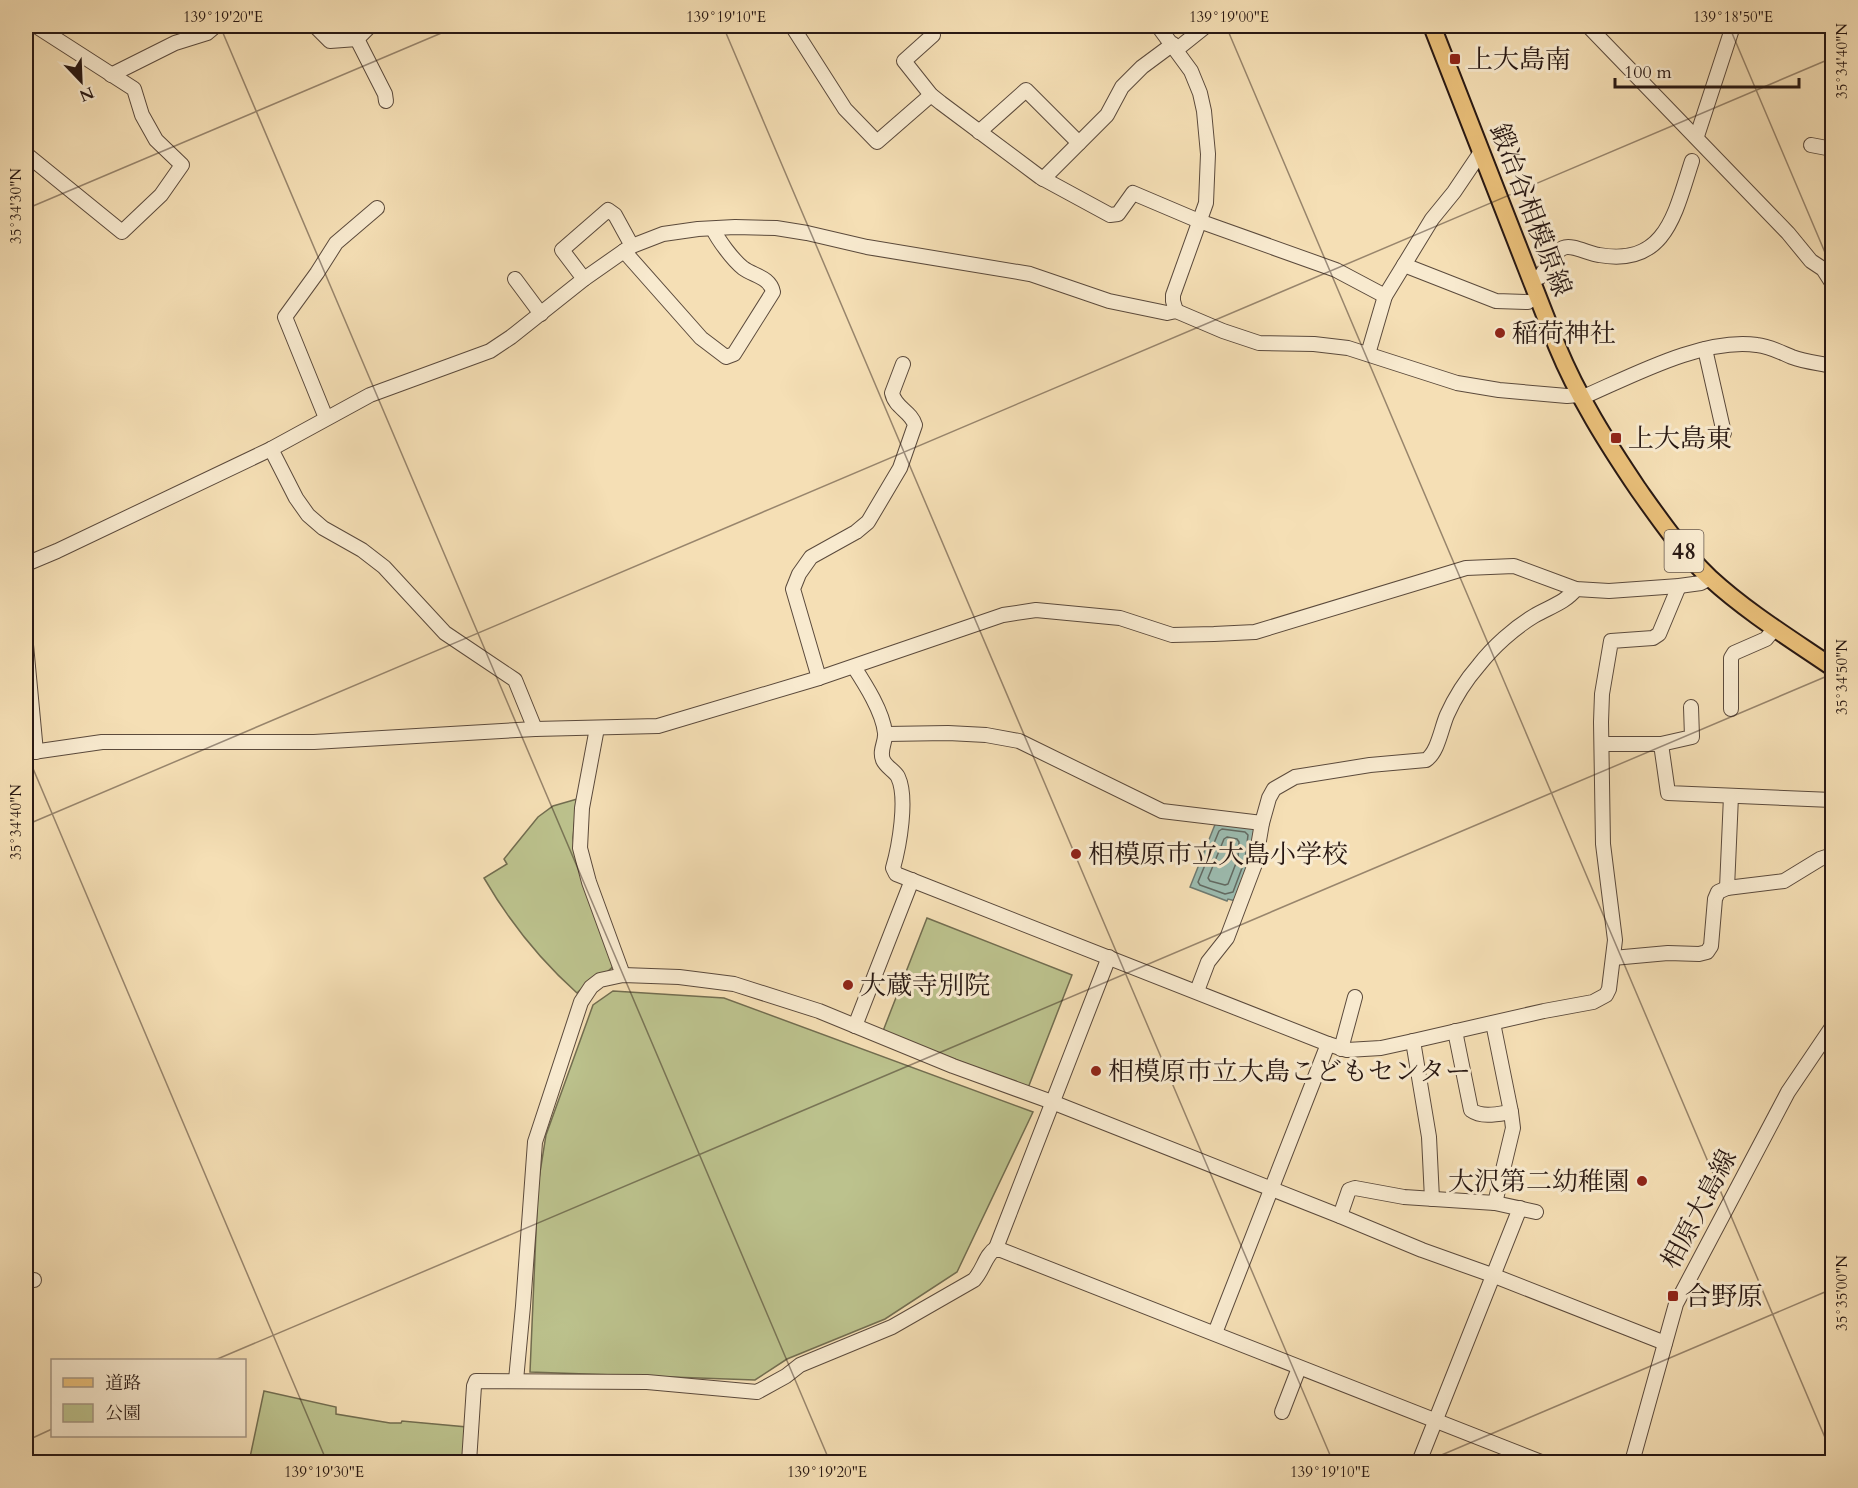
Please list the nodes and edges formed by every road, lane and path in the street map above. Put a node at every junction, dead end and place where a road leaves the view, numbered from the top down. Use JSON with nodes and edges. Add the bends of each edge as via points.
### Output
{"nodes":[{"id":1,"x":212,"y":26,"type":"edge"},
{"id":2,"x":315,"y":26,"type":"edge"},
{"id":3,"x":370,"y":26,"type":"edge"},
{"id":4,"x":792,"y":26,"type":"edge"},
{"id":5,"x":926,"y":26,"type":"edge"},
{"id":6,"x":1158,"y":26,"type":"edge"},
{"id":7,"x":1206,"y":26,"type":"edge"},
{"id":8,"x":1432,"y":26,"type":"edge"},
{"id":9,"x":1588,"y":26,"type":"edge"},
{"id":10,"x":1733,"y":26,"type":"edge"},
{"id":11,"x":45,"y":27,"type":"edge"},
{"id":12,"x":357,"y":39,"type":"junction"},
{"id":13,"x":1174,"y":47,"type":"junction"},
{"id":14,"x":111,"y":75,"type":"junction"},
{"id":15,"x":931,"y":95,"type":"junction"},
{"id":16,"x":386,"y":101,"type":"dead end"},
{"id":17,"x":979,"y":132,"type":"junction"},
{"id":18,"x":1697,"y":136,"type":"junction"},
{"id":19,"x":1078,"y":143,"type":"junction"},
{"id":20,"x":1811,"y":145,"type":"dead end"},
{"id":21,"x":1833,"y":149,"type":"edge"},
{"id":22,"x":1482,"y":152,"type":"junction"},
{"id":23,"x":26,"y":154,"type":"edge"},
{"id":24,"x":1692,"y":161,"type":"dead end"},
{"id":25,"x":1043,"y":179,"type":"junction"},
{"id":26,"x":377,"y":208,"type":"dead end"},
{"id":27,"x":1199,"y":221,"type":"junction"},
{"id":28,"x":713,"y":229,"type":"junction"},
{"id":29,"x":628,"y":248,"type":"junction"},
{"id":30,"x":1404,"y":265,"type":"junction"},
{"id":31,"x":1540,"y":277,"type":"dead end"},
{"id":32,"x":515,"y":279,"type":"dead end"},
{"id":33,"x":584,"y":279,"type":"junction"},
{"id":34,"x":1833,"y":283,"type":"edge"},
{"id":35,"x":1385,"y":296,"type":"junction"},
{"id":36,"x":1528,"y":302,"type":"dead end"},
{"id":37,"x":1176,"y":311,"type":"junction"},
{"id":38,"x":541,"y":314,"type":"junction"},
{"id":39,"x":1706,"y":349,"type":"junction"},
{"id":40,"x":1368,"y":354,"type":"junction"},
{"id":41,"x":903,"y":364,"type":"dead end"},
{"id":42,"x":1833,"y":366,"type":"edge"},
{"id":43,"x":1580,"y":397,"type":"junction"},
{"id":44,"x":326,"y":418,"type":"junction"},
{"id":45,"x":1724,"y":434,"type":"dead end"},
{"id":46,"x":271,"y":448,"type":"junction"},
{"id":47,"x":26,"y":564,"type":"edge"},
{"id":48,"x":1710,"y":578,"type":"junction"},
{"id":49,"x":1680,"y":586,"type":"junction"},
{"id":50,"x":1576,"y":589,"type":"junction"},
{"id":51,"x":1775,"y":628,"type":"junction"},
{"id":52,"x":26,"y":645,"type":"edge"},
{"id":53,"x":854,"y":667,"type":"junction"},
{"id":54,"x":1833,"y":667,"type":"edge"},
{"id":55,"x":819,"y":678,"type":"junction"},
{"id":56,"x":1691,"y":707,"type":"dead end"},
{"id":57,"x":1731,"y":709,"type":"dead end"},
{"id":58,"x":597,"y":728,"type":"junction"},
{"id":59,"x":535,"y":729,"type":"junction"},
{"id":60,"x":886,"y":734,"type":"junction"},
{"id":61,"x":1602,"y":744,"type":"junction"},
{"id":62,"x":1661,"y":744,"type":"junction"},
{"id":63,"x":31,"y":752,"type":"edge"},
{"id":64,"x":1731,"y":796,"type":"junction"},
{"id":65,"x":1833,"y":800,"type":"edge"},
{"id":66,"x":1262,"y":823,"type":"junction"},
{"id":67,"x":1833,"y":855,"type":"edge"},
{"id":68,"x":912,"y":880,"type":"junction"},
{"id":69,"x":1726,"y":888,"type":"junction"},
{"id":70,"x":1109,"y":957,"type":"junction"},
{"id":71,"x":1614,"y":958,"type":"junction"},
{"id":72,"x":623,"y":975,"type":"junction"},
{"id":73,"x":1197,"y":992,"type":"junction"},
{"id":74,"x":1355,"y":997,"type":"dead end"},
{"id":75,"x":1493,"y":1023,"type":"junction"},
{"id":76,"x":855,"y":1026,"type":"junction"},
{"id":77,"x":1833,"y":1027,"type":"edge"},
{"id":78,"x":1455,"y":1031,"type":"junction"},
{"id":79,"x":1413,"y":1041,"type":"junction"},
{"id":80,"x":1335,"y":1047,"type":"junction"},
{"id":81,"x":1052,"y":1102,"type":"junction"},
{"id":82,"x":1511,"y":1112,"type":"junction"},
{"id":83,"x":1270,"y":1188,"type":"junction"},
{"id":84,"x":1432,"y":1199,"type":"junction"},
{"id":85,"x":1495,"y":1203,"type":"junction"},
{"id":86,"x":1520,"y":1208,"type":"junction"},
{"id":87,"x":1536,"y":1212,"type":"dead end"},
{"id":88,"x":1340,"y":1216,"type":"junction"},
{"id":89,"x":996,"y":1248,"type":"junction"},
{"id":90,"x":1492,"y":1275,"type":"junction"},
{"id":91,"x":1215,"y":1333,"type":"junction"},
{"id":92,"x":1665,"y":1343,"type":"junction"},
{"id":93,"x":1299,"y":1368,"type":"junction"},
{"id":94,"x":516,"y":1380,"type":"junction"},
{"id":95,"x":1282,"y":1412,"type":"dead end"},
{"id":96,"x":1435,"y":1421,"type":"junction"},
{"id":97,"x":469,"y":1462,"type":"edge"},
{"id":98,"x":1419,"y":1462,"type":"edge"},
{"id":99,"x":1541,"y":1462,"type":"edge"},
{"id":100,"x":1632,"y":1462,"type":"edge"}],
"edges":[{"from":1,"to":14,"type":"street","via":[[207,33],[175,43]]},
{"from":2,"to":12,"type":"street","via":[[330,41]]},
{"from":3,"to":12,"type":"street"},
{"from":4,"to":15,"type":"street","via":[[845,109],[877,142]]},
{"from":5,"to":15,"type":"street","via":[[933,34],[904,61]]},
{"from":6,"to":13,"type":"street"},
{"from":7,"to":13,"type":"street"},
{"from":8,"to":22,"type":"main road","name":"鍛冶谷相模原線","number":"48"},
{"from":9,"to":18,"type":"street"},
{"from":10,"to":18,"type":"street"},
{"from":11,"to":14,"type":"street"},
{"from":12,"to":16,"type":"street"},
{"from":13,"to":19,"type":"street","via":[[1142,67],[1122,87],[1107,115]]},
{"from":13,"to":27,"type":"street","via":[[1191,71],[1204,111],[1209,173]]},
{"from":14,"to":23,"type":"street","via":[[134,89],[142,116],[156,140],[182,165],[161,195],[130,225],[122,232]]},
{"from":15,"to":17,"type":"street"},
{"from":17,"to":19,"type":"street","via":[[1026,90]]},
{"from":17,"to":25,"type":"street"},
{"from":18,"to":34,"type":"street"},
{"from":19,"to":25,"type":"street"},
{"from":20,"to":21,"type":"street"},
{"from":22,"to":30,"type":"street","via":[[1432,219]]},
{"from":22,"to":43,"type":"main road","name":"鍛冶谷相模原線","number":"48"},
{"from":24,"to":31,"type":"street","via":[[1676,212],[1655,244],[1621,258],[1567,247],[1560,249]]},
{"from":25,"to":27,"type":"street","via":[[1110,215],[1118,214],[1133,193]]},
{"from":26,"to":44,"type":"street","via":[[336,243],[285,317]]},
{"from":27,"to":35,"type":"street","via":[[1336,270]]},
{"from":27,"to":37,"type":"street","via":[[1173,295]]},
{"from":28,"to":29,"type":"street","via":[[663,234]]},
{"from":28,"to":29,"type":"street","via":[[743,268],[769,283],[773,292],[731,357],[701,338]]},
{"from":28,"to":37,"type":"street","via":[[776,228],[807,233],[1030,274],[1109,301],[1167,313]]},
{"from":29,"to":33,"type":"street"},
{"from":29,"to":33,"type":"street","via":[[615,215],[608,210],[562,250]]},
{"from":30,"to":35,"type":"street"},
{"from":30,"to":36,"type":"street","via":[[1496,302]]},
{"from":32,"to":38,"type":"street"},
{"from":33,"to":38,"type":"street"},
{"from":35,"to":40,"type":"street"},
{"from":37,"to":40,"type":"street","via":[[1259,342],[1334,345]]},
{"from":38,"to":44,"type":"street","via":[[482,354],[370,395]]},
{"from":39,"to":42,"type":"street","via":[[1729,343],[1758,345]]},
{"from":39,"to":43,"type":"street"},
{"from":39,"to":45,"type":"street"},
{"from":40,"to":43,"type":"street","via":[[1467,386]]},
{"from":41,"to":55,"type":"street","via":[[893,399],[915,425],[900,468],[868,522],[811,557],[793,588]]},
{"from":43,"to":48,"type":"main road","name":"鍛冶谷相模原線","number":"48","via":[[1658,518]]},
{"from":44,"to":46,"type":"street"},
{"from":46,"to":47,"type":"street"},
{"from":46,"to":59,"type":"street","via":[[308,515],[384,567],[445,633],[515,680]]},
{"from":48,"to":49,"type":"street"},
{"from":48,"to":51,"type":"main road","name":"鍛冶谷相模原線","number":"48"},
{"from":49,"to":50,"type":"street"},
{"from":49,"to":61,"type":"street","via":[[1659,634],[1653,638],[1611,641],[1602,694]]},
{"from":50,"to":53,"type":"street","via":[[1514,566],[1466,568],[1255,632],[1214,634],[1172,635],[1120,618],[1036,610],[1003,615]]},
{"from":50,"to":66,"type":"street","via":[[1562,602],[1533,617],[1480,663],[1458,693],[1433,756],[1416,763],[1370,765],[1296,777],[1274,789]]},
{"from":51,"to":54,"type":"main road","name":"鍛冶谷相模原線","number":"48"},
{"from":51,"to":57,"type":"street","via":[[1767,639],[1734,653],[1731,658]]},
{"from":52,"to":63,"type":"street"},
{"from":53,"to":55,"type":"street"},
{"from":53,"to":60,"type":"street","via":[[875,702]]},
{"from":55,"to":58,"type":"street","via":[[658,726]]},
{"from":56,"to":62,"type":"street","via":[[1692,737]]},
{"from":58,"to":59,"type":"street"},
{"from":58,"to":72,"type":"street","via":[[582,808],[580,848]]},
{"from":59,"to":63,"type":"street","via":[[314,742],[102,742]]},
{"from":60,"to":66,"type":"street","via":[[986,735],[1019,741],[1162,811]]},
{"from":60,"to":68,"type":"street","via":[[882,758],[898,776],[902,796],[899,847],[893,868],[896,874]]},
{"from":61,"to":62,"type":"street"},
{"from":61,"to":71,"type":"street","via":[[1602,844]]},
{"from":62,"to":64,"type":"street","via":[[1668,793]]},
{"from":64,"to":65,"type":"street"},
{"from":64,"to":69,"type":"street"},
{"from":66,"to":73,"type":"street","via":[[1255,864],[1227,938],[1208,962]]},
{"from":67,"to":69,"type":"street","via":[[1784,881]]},
{"from":68,"to":70,"type":"street"},
{"from":68,"to":76,"type":"street"},
{"from":69,"to":71,"type":"street","via":[[1714,899],[1711,946],[1707,952]]},
{"from":70,"to":73,"type":"street"},
{"from":70,"to":81,"type":"street"},
{"from":71,"to":75,"type":"street","via":[[1609,989],[1600,999]]},
{"from":72,"to":76,"type":"street","via":[[734,984]]},
{"from":72,"to":94,"type":"street","via":[[600,980],[581,1002],[535,1142]]},
{"from":73,"to":80,"type":"street"},
{"from":74,"to":80,"type":"street"},
{"from":75,"to":78,"type":"street"},
{"from":75,"to":82,"type":"street"},
{"from":76,"to":81,"type":"street"},
{"from":77,"to":92,"type":"street","name":"相原大島線","via":[[1788,1092],[1692,1271],[1676,1304]]},
{"from":78,"to":79,"type":"street"},
{"from":78,"to":82,"type":"street","via":[[1471,1110],[1485,1115]]},
{"from":79,"to":80,"type":"street","via":[[1381,1048]]},
{"from":79,"to":84,"type":"street","via":[[1429,1137]]},
{"from":80,"to":83,"type":"street"},
{"from":81,"to":83,"type":"street"},
{"from":81,"to":89,"type":"street"},
{"from":82,"to":85,"type":"street","via":[[1511,1140]]},
{"from":83,"to":88,"type":"street"},
{"from":83,"to":91,"type":"street"},
{"from":84,"to":85,"type":"street"},
{"from":84,"to":88,"type":"street","via":[[1355,1188],[1349,1190]]},
{"from":85,"to":86,"type":"street"},
{"from":86,"to":87,"type":"street"},
{"from":86,"to":90,"type":"street"},
{"from":88,"to":90,"type":"street"},
{"from":89,"to":91,"type":"street"},
{"from":89,"to":94,"type":"street","via":[[974,1280],[892,1327],[800,1365],[757,1392],[647,1382]]},
{"from":90,"to":92,"type":"street"},
{"from":90,"to":96,"type":"street"},
{"from":91,"to":93,"type":"street"},
{"from":92,"to":100,"type":"street","name":"相原大島線"},
{"from":93,"to":95,"type":"street"},
{"from":93,"to":96,"type":"street"},
{"from":94,"to":97,"type":"street","via":[[476,1381]]},
{"from":96,"to":98,"type":"street"},
{"from":96,"to":99,"type":"street"}]}
